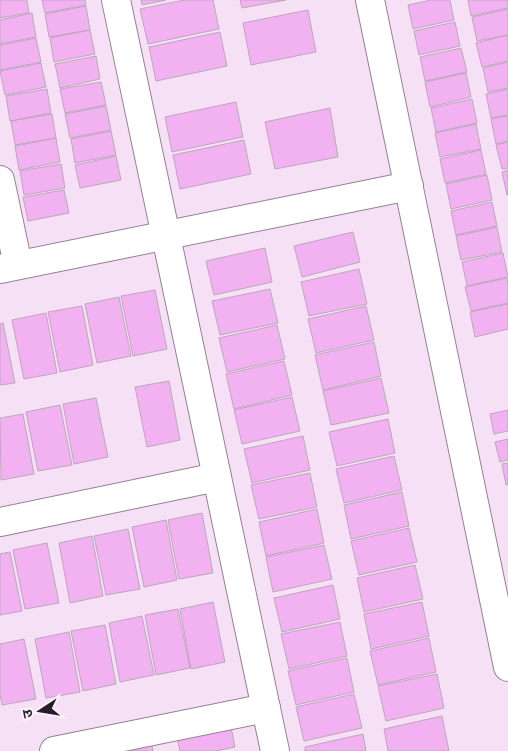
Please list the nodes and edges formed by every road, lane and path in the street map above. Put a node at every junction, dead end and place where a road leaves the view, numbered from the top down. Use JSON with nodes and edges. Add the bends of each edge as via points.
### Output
{"nodes":[{"id":1,"x":116,"y":0,"type":"edge"},
{"id":2,"x":370,"y":0,"type":"edge"},
{"id":3,"x":0,"y":180,"type":"edge"},
{"id":4,"x":409,"y":186,"type":"junction"},
{"id":5,"x":166,"y":235,"type":"junction"},
{"id":6,"x":9,"y":267,"type":"edge"},
{"id":7,"x":217,"y":477,"type":"junction"},
{"id":8,"x":0,"y":522,"type":"edge"},
{"id":9,"x":508,"y":667,"type":"edge"},
{"id":10,"x":266,"y":708,"type":"junction"},
{"id":11,"x":69,"y":750,"type":"edge"},
{"id":12,"x":276,"y":751,"type":"edge"}],
"edges":[{"from":1,"to":5,"type":"street"},
{"from":2,"to":4,"type":"street"},
{"from":3,"to":6,"type":"street"},
{"from":4,"to":5,"type":"street"},
{"from":4,"to":9,"type":"street"},
{"from":5,"to":6,"type":"street"},
{"from":5,"to":7,"type":"street"},
{"from":7,"to":8,"type":"street"},
{"from":7,"to":10,"type":"street"},
{"from":10,"to":11,"type":"street"},
{"from":10,"to":12,"type":"street"}]}
